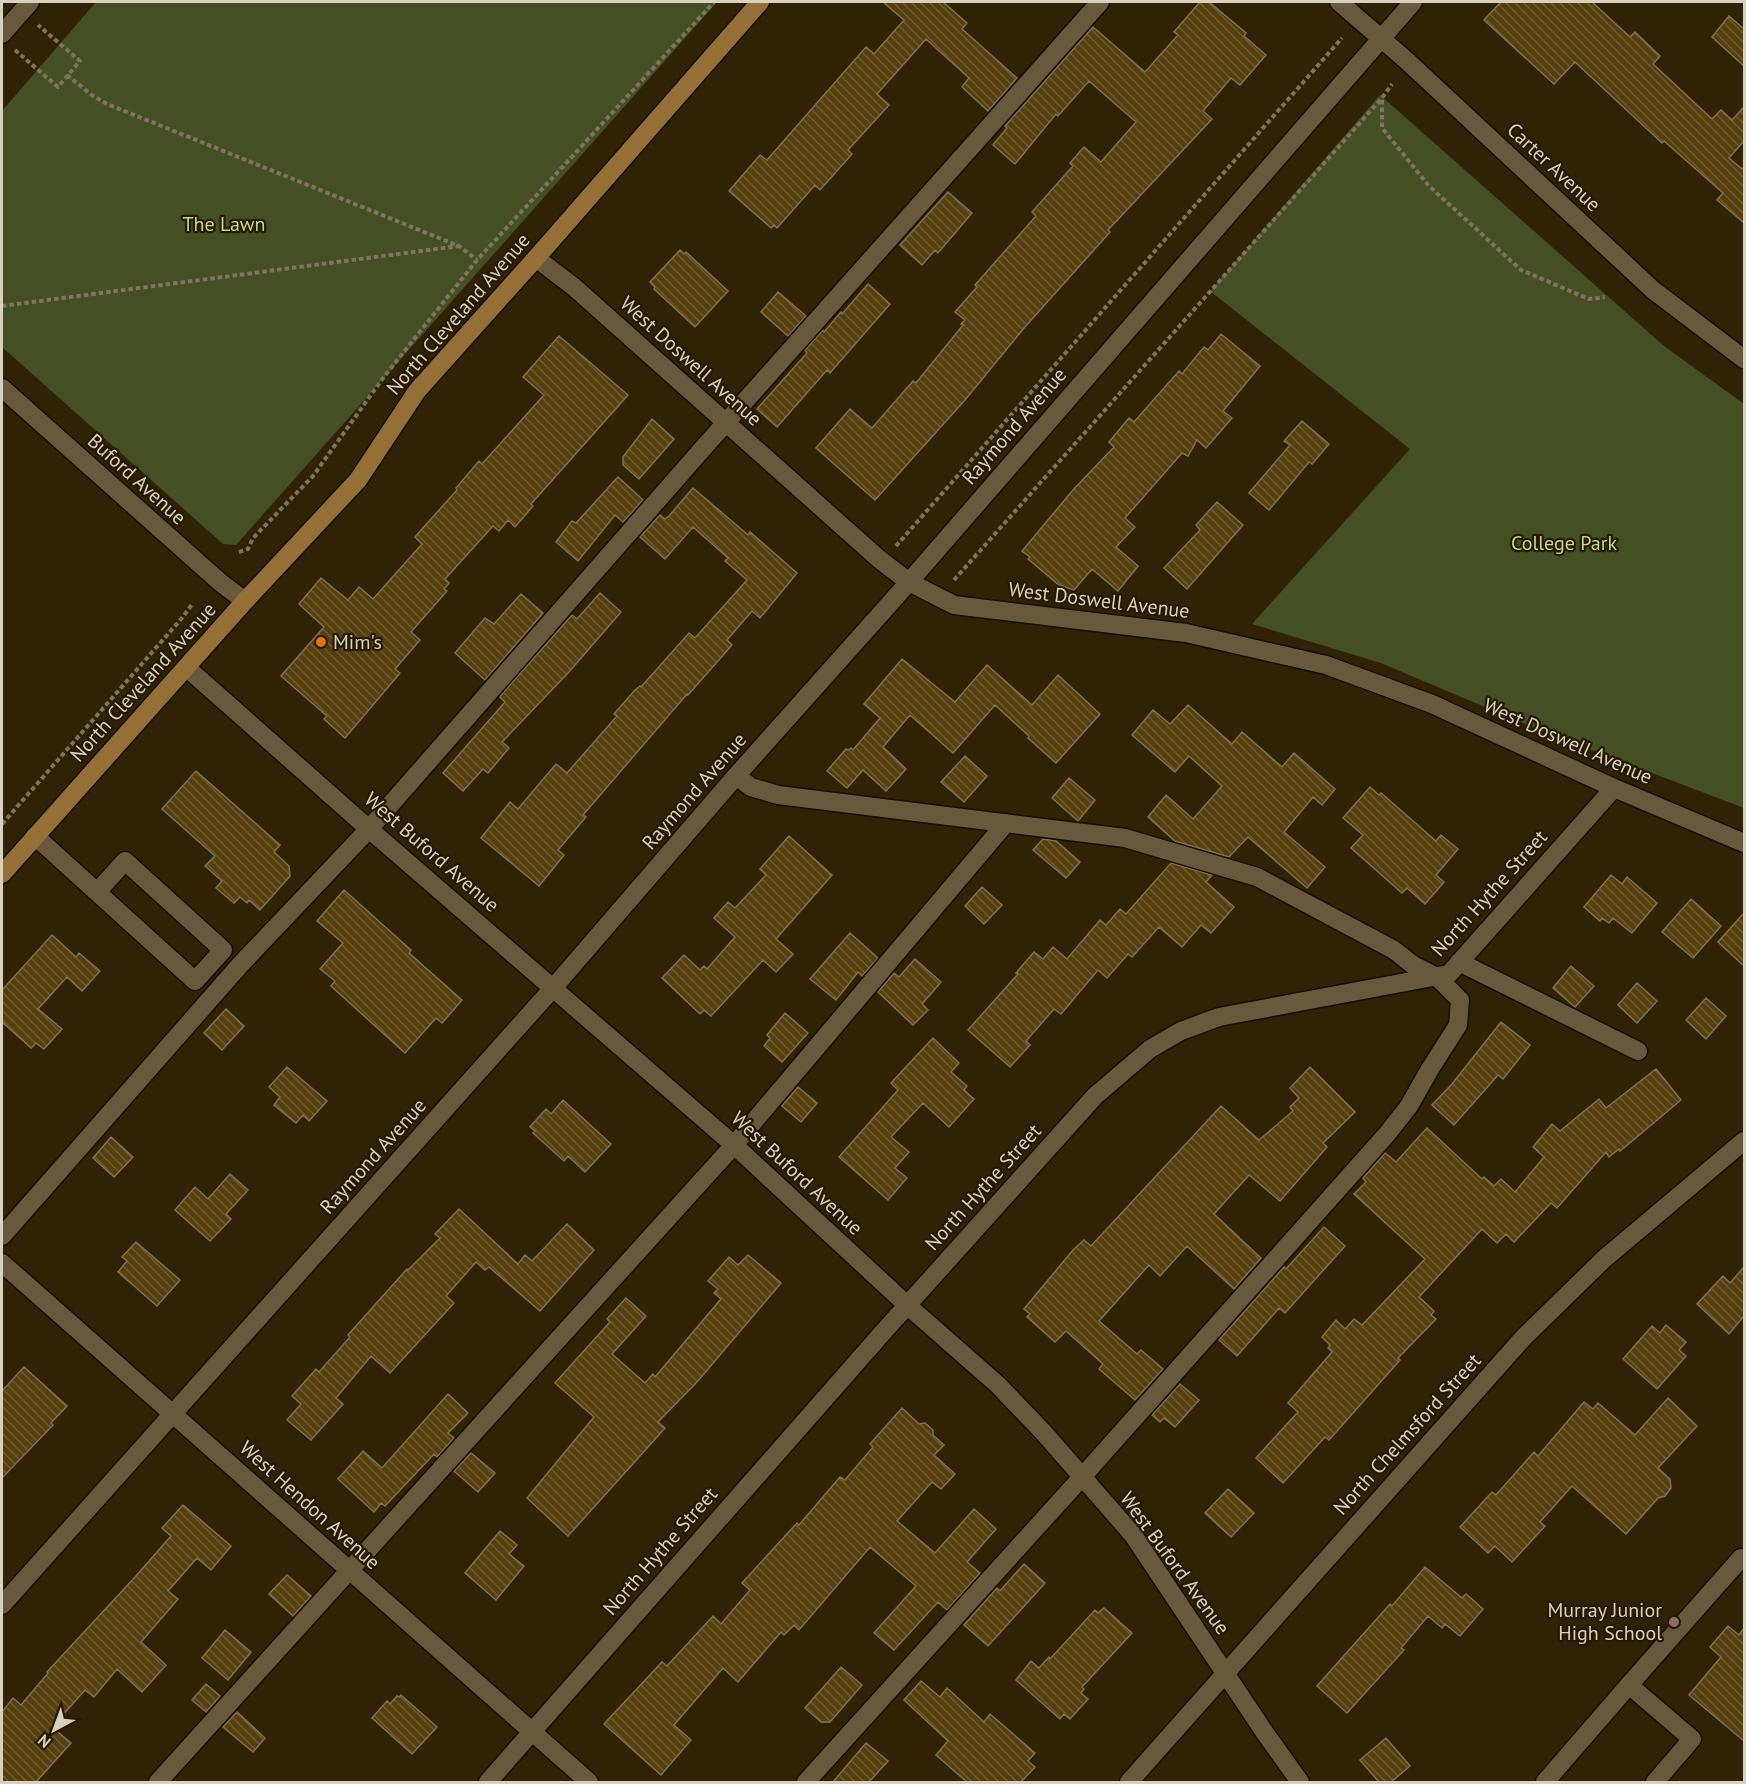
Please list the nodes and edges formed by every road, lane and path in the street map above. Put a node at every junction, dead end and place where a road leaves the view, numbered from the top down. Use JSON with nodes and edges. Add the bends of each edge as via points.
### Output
{"nodes":[{"id":1,"x":714,"y":2,"type":"edge"},
{"id":2,"x":760,"y":2,"type":"edge"},
{"id":3,"x":1100,"y":2,"type":"edge"},
{"id":4,"x":1339,"y":2,"type":"edge"},
{"id":5,"x":1413,"y":2,"type":"edge"},
{"id":6,"x":26,"y":6,"type":"edge"},
{"id":7,"x":1342,"y":38,"type":"dead end"},
{"id":8,"x":1380,"y":38,"type":"junction"},
{"id":9,"x":6,"y":40,"type":"edge"},
{"id":10,"x":67,"y":75,"type":"junction"},
{"id":11,"x":1392,"y":84,"type":"dead end"},
{"id":12,"x":1383,"y":98,"type":"junction"},
{"id":13,"x":459,"y":246,"type":"junction"},
{"id":14,"x":536,"y":258,"type":"junction"},
{"id":15,"x":477,"y":260,"type":"junction"},
{"id":16,"x":1605,"y":297,"type":"dead end"},
{"id":17,"x":2,"y":306,"type":"edge"},
{"id":18,"x":1744,"y":359,"type":"edge"},
{"id":19,"x":2,"y":388,"type":"edge"},
{"id":20,"x":726,"y":422,"type":"junction"},
{"id":21,"x":239,"y":552,"type":"dead end"},
{"id":22,"x":898,"y":552,"type":"dead end"},
{"id":23,"x":909,"y":582,"type":"junction"},
{"id":24,"x":950,"y":584,"type":"dead end"},
{"id":25,"x":245,"y":601,"type":"junction"},
{"id":26,"x":193,"y":603,"type":"dead end"},
{"id":27,"x":187,"y":668,"type":"junction"},
{"id":28,"x":736,"y":776,"type":"junction"},
{"id":29,"x":1614,"y":788,"type":"junction"},
{"id":30,"x":1006,"y":823,"type":"junction"},
{"id":31,"x":2,"y":824,"type":"edge"},
{"id":32,"x":369,"y":829,"type":"junction"},
{"id":33,"x":35,"y":836,"type":"junction"},
{"id":34,"x":1744,"y":843,"type":"edge"},
{"id":35,"x":2,"y":874,"type":"edge"},
{"id":36,"x":97,"y":892,"type":"junction"},
{"id":37,"x":223,"y":950,"type":"junction"},
{"id":38,"x":1459,"y":962,"type":"junction"},
{"id":39,"x":240,"y":965,"type":"junction"},
{"id":40,"x":1437,"y":977,"type":"junction"},
{"id":41,"x":554,"y":987,"type":"junction"},
{"id":42,"x":1638,"y":1051,"type":"dead end"},
{"id":43,"x":1744,"y":1141,"type":"edge"},
{"id":44,"x":734,"y":1145,"type":"junction"},
{"id":45,"x":2,"y":1236,"type":"edge"},
{"id":46,"x":2,"y":1263,"type":"edge"},
{"id":47,"x":907,"y":1305,"type":"junction"},
{"id":48,"x":174,"y":1414,"type":"junction"},
{"id":49,"x":1082,"y":1478,"type":"junction"},
{"id":50,"x":1741,"y":1558,"type":"dead end"},
{"id":51,"x":350,"y":1570,"type":"junction"},
{"id":52,"x":2,"y":1605,"type":"edge"},
{"id":53,"x":1226,"y":1673,"type":"junction"},
{"id":54,"x":1629,"y":1685,"type":"junction"},
{"id":55,"x":531,"y":1732,"type":"junction"},
{"id":56,"x":158,"y":1782,"type":"edge"},
{"id":57,"x":488,"y":1782,"type":"edge"},
{"id":58,"x":589,"y":1782,"type":"edge"},
{"id":59,"x":806,"y":1782,"type":"edge"},
{"id":60,"x":1129,"y":1782,"type":"edge"},
{"id":61,"x":1300,"y":1782,"type":"edge"},
{"id":62,"x":1545,"y":1782,"type":"edge"},
{"id":63,"x":1655,"y":1782,"type":"edge"}],
"edges":[{"from":1,"to":15,"type":"path"},
{"from":2,"to":14,"type":"main road","name":"North Cleveland Avenue"},
{"from":3,"to":20,"type":"street"},
{"from":4,"to":8,"type":"street","name":"Carter Avenue"},
{"from":5,"to":8,"type":"street","name":"Raymond Avenue"},
{"from":6,"to":9,"type":"street"},
{"from":6,"to":10,"type":"path","via":[[80,61]]},
{"from":7,"to":22,"type":"path","via":[[896,546]]},
{"from":8,"to":18,"type":"street","name":"Carter Avenue","via":[[1653,290]]},
{"from":8,"to":23,"type":"street","name":"Raymond Avenue"},
{"from":9,"to":10,"type":"path","via":[[58,87]]},
{"from":10,"to":13,"type":"path","via":[[107,104]]},
{"from":11,"to":12,"type":"path"},
{"from":12,"to":16,"type":"path","via":[[1382,128],[1429,186],[1521,270],[1589,299]]},
{"from":12,"to":24,"type":"path"},
{"from":13,"to":15,"type":"path"},
{"from":13,"to":17,"type":"path"},
{"from":14,"to":20,"type":"street","name":"West Doswell Avenue"},
{"from":14,"to":25,"type":"main road","name":"North Cleveland Avenue","via":[[417,391],[358,480]]},
{"from":15,"to":21,"type":"path","via":[[383,378],[313,476],[253,538],[248,549]]},
{"from":19,"to":25,"type":"street","name":"Buford Avenue"},
{"from":20,"to":23,"type":"street","name":"West Doswell Avenue"},
{"from":20,"to":32,"type":"street"},
{"from":23,"to":28,"type":"street","name":"Raymond Avenue"},
{"from":23,"to":29,"type":"street","name":"West Doswell Avenue","via":[[954,605],[1186,633],[1326,665],[1432,704]]},
{"from":25,"to":27,"type":"main road","name":"North Cleveland Avenue"},
{"from":26,"to":31,"type":"path"},
{"from":27,"to":32,"type":"street","name":"West Buford Avenue"},
{"from":27,"to":33,"type":"main road","name":"North Cleveland Avenue"},
{"from":28,"to":30,"type":"street","via":[[750,787],[778,795]]},
{"from":28,"to":41,"type":"street","name":"Raymond Avenue"},
{"from":29,"to":34,"type":"street","name":"West Doswell Avenue"},
{"from":29,"to":38,"type":"street","name":"North Hythe Street"},
{"from":30,"to":40,"type":"street","via":[[1125,838],[1257,876]]},
{"from":30,"to":44,"type":"street"},
{"from":32,"to":39,"type":"street"},
{"from":32,"to":41,"type":"street","name":"West Buford Avenue"},
{"from":33,"to":35,"type":"main road","name":"North Cleveland Avenue"},
{"from":33,"to":36,"type":"street"},
{"from":36,"to":37,"type":"street","via":[[195,981]]},
{"from":36,"to":37,"type":"street","via":[[125,861]]},
{"from":37,"to":39,"type":"street"},
{"from":38,"to":40,"type":"street","name":"North Hythe Street","via":[[1449,974]]},
{"from":38,"to":42,"type":"street"},
{"from":39,"to":45,"type":"street"},
{"from":40,"to":47,"type":"street","name":"North Hythe Street","via":[[1219,1017],[1181,1031],[1150,1049],[1095,1096]]},
{"from":40,"to":49,"type":"street","via":[[1460,1000],[1458,1025],[1409,1106]]},
{"from":41,"to":44,"type":"street","name":"West Buford Avenue"},
{"from":41,"to":48,"type":"street","name":"Raymond Avenue"},
{"from":43,"to":53,"type":"street","name":"North Chelmsford Street","via":[[1604,1259],[1524,1337]]},
{"from":44,"to":47,"type":"street","name":"West Buford Avenue"},
{"from":44,"to":51,"type":"street"},
{"from":46,"to":48,"type":"street","name":"West Hendon Avenue"},
{"from":47,"to":49,"type":"street","name":"West Buford Avenue","via":[[998,1385]]},
{"from":47,"to":55,"type":"street","name":"North Hythe Street"},
{"from":48,"to":51,"type":"street","name":"West Hendon Avenue"},
{"from":48,"to":52,"type":"street","name":"Raymond Avenue"},
{"from":49,"to":53,"type":"street","name":"West Buford Avenue","via":[[1133,1536]]},
{"from":49,"to":59,"type":"street"},
{"from":50,"to":54,"type":"street"},
{"from":51,"to":55,"type":"street","name":"West Hendon Avenue"},
{"from":51,"to":56,"type":"street"},
{"from":53,"to":60,"type":"street","name":"North Chelmsford Street"},
{"from":53,"to":61,"type":"street","name":"West Buford Avenue"},
{"from":54,"to":62,"type":"street"},
{"from":54,"to":63,"type":"street","via":[[1692,1739]]},
{"from":55,"to":57,"type":"street","name":"North Hythe Street"},
{"from":55,"to":58,"type":"street","name":"West Hendon Avenue"}]}
